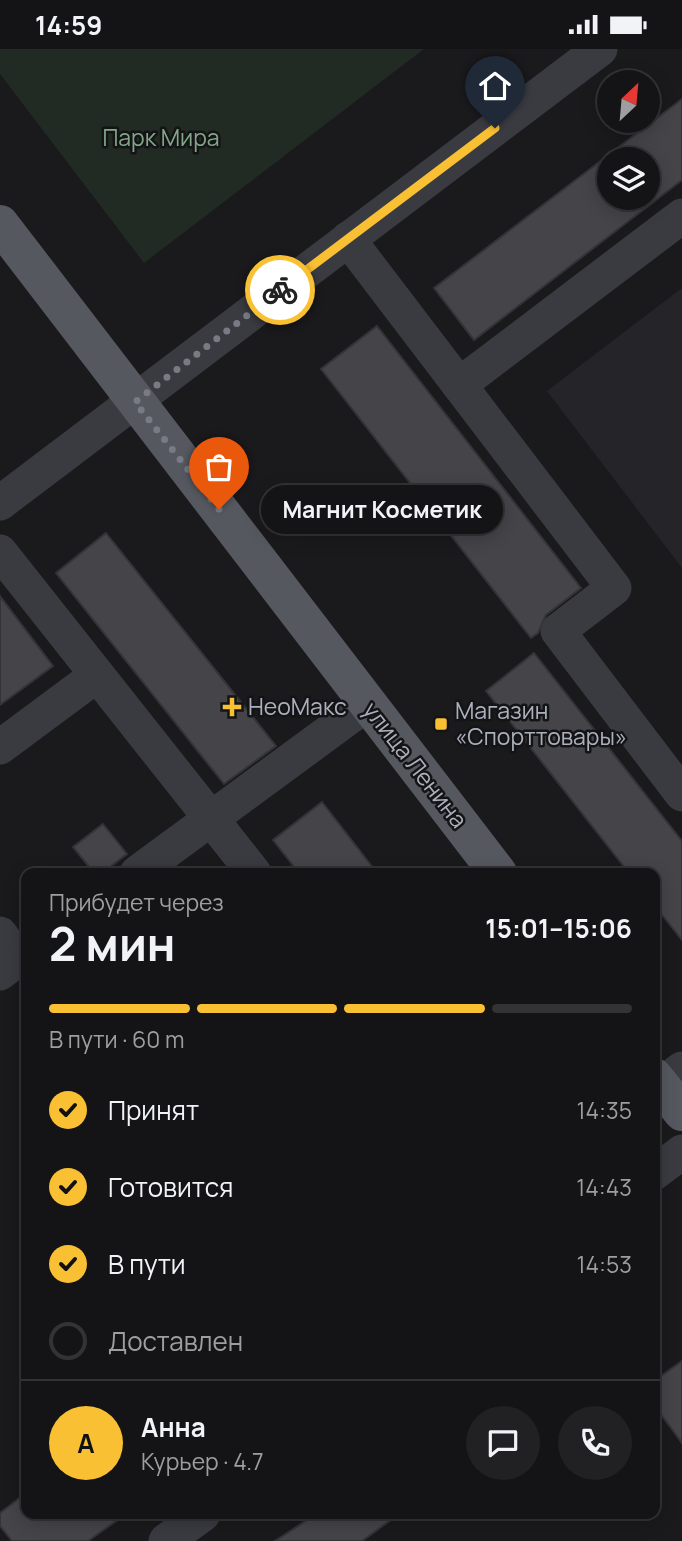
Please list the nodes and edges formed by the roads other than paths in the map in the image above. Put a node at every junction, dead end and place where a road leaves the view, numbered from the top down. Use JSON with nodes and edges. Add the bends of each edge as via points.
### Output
{"nodes":[{"id":1,"x":600,"y":49,"type":"edge"},
{"id":2,"x":682,"y":216,"type":"edge"},
{"id":3,"x":0,"y":224,"type":"edge"},
{"id":4,"x":348,"y":239,"type":"junction"},
{"id":5,"x":459,"y":385,"type":"junction"},
{"id":6,"x":135,"y":402,"type":"junction"},
{"id":7,"x":0,"y":503,"type":"edge"},
{"id":8,"x":0,"y":551,"type":"edge"},
{"id":9,"x":97,"y":675,"type":"junction"},
{"id":10,"x":367,"y":703,"type":"junction"},
{"id":11,"x":0,"y":747,"type":"edge"},
{"id":12,"x":682,"y":794,"type":"edge"},
{"id":13,"x":212,"y":820,"type":"junction"},
{"id":14,"x":144,"y":868,"type":"edge"},
{"id":15,"x":250,"y":868,"type":"edge"},
{"id":16,"x":494,"y":868,"type":"edge"},
{"id":17,"x":682,"y":1152,"type":"edge"},
{"id":18,"x":660,"y":1168,"type":"edge"},
{"id":19,"x":196,"y":1519,"type":"edge"},
{"id":20,"x":166,"y":1541,"type":"edge"}],
"edges":[{"from":1,"to":4,"type":"street"},
{"from":2,"to":5,"type":"street"},
{"from":3,"to":6,"type":"main road","name":"улица Ленина"},
{"from":4,"to":5,"type":"street"},
{"from":4,"to":6,"type":"street"},
{"from":5,"to":12,"type":"street","via":[[614,589],[558,631]]},
{"from":6,"to":7,"type":"street"},
{"from":6,"to":10,"type":"main road","name":"улица Ленина"},
{"from":8,"to":9,"type":"street"},
{"from":9,"to":11,"type":"street"},
{"from":9,"to":13,"type":"street"},
{"from":10,"to":13,"type":"street"},
{"from":10,"to":16,"type":"main road","name":"улица Ленина"},
{"from":13,"to":14,"type":"street"},
{"from":13,"to":15,"type":"street"},
{"from":17,"to":18,"type":"street"},
{"from":19,"to":20,"type":"street"}]}
